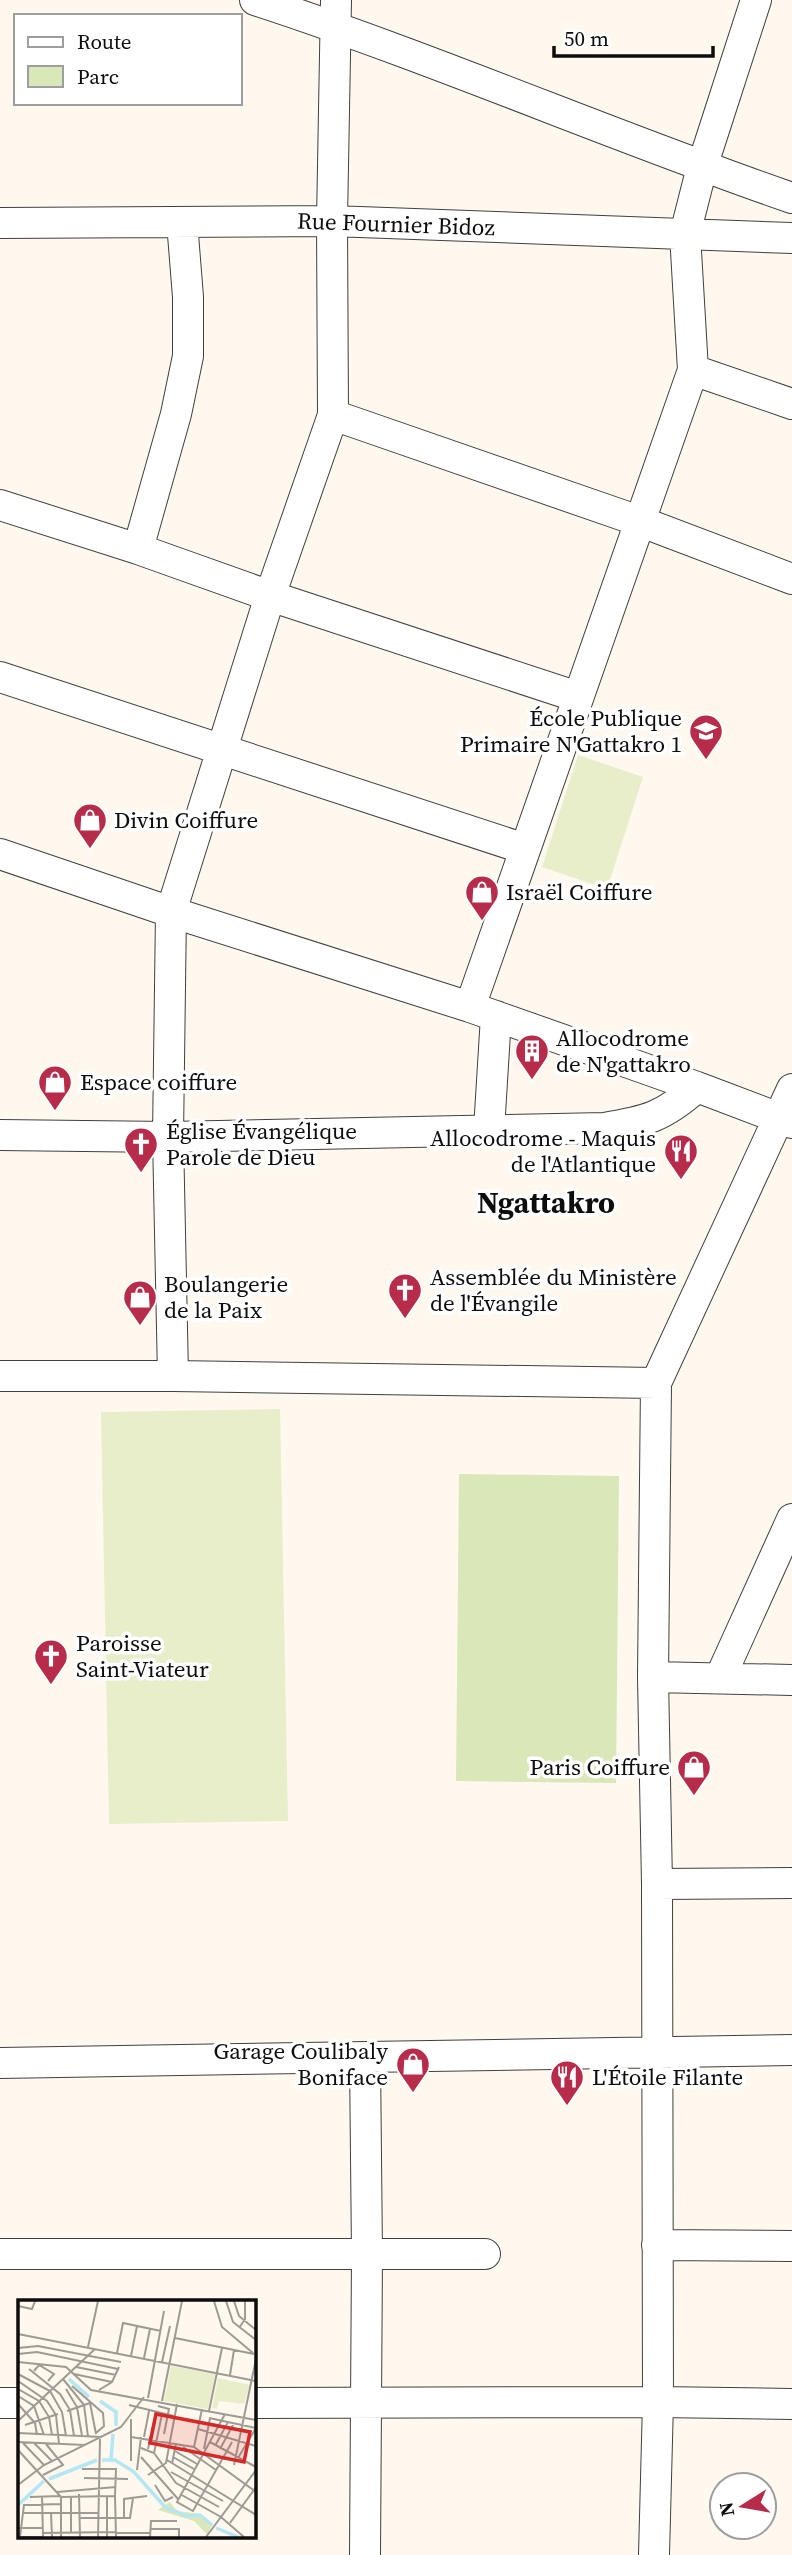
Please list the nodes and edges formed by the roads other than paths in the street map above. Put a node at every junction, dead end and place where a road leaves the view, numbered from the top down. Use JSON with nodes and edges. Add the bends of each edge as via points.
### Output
{"nodes":[{"id":1,"x":255,"y":0,"type":"edge"},
{"id":2,"x":756,"y":0,"type":"edge"},
{"id":3,"x":336,"y":13,"type":"edge"},
{"id":4,"x":702,"y":167,"type":"junction"},
{"id":5,"x":792,"y":198,"type":"edge"},
{"id":6,"x":332,"y":221,"type":"junction"},
{"id":7,"x":182,"y":222,"type":"junction"},
{"id":8,"x":0,"y":223,"type":"edge"},
{"id":9,"x":685,"y":234,"type":"junction"},
{"id":10,"x":792,"y":238,"type":"edge"},
{"id":11,"x":693,"y":370,"type":"junction"},
{"id":12,"x":792,"y":404,"type":"edge"},
{"id":13,"x":333,"y":415,"type":"junction"},
{"id":14,"x":0,"y":505,"type":"edge"},
{"id":15,"x":639,"y":521,"type":"junction"},
{"id":16,"x":138,"y":549,"type":"junction"},
{"id":17,"x":792,"y":579,"type":"edge"},
{"id":18,"x":271,"y":596,"type":"junction"},
{"id":19,"x":0,"y":677,"type":"edge"},
{"id":20,"x":578,"y":697,"type":"junction"},
{"id":21,"x":222,"y":749,"type":"junction"},
{"id":22,"x":525,"y":849,"type":"junction"},
{"id":23,"x":0,"y":854,"type":"edge"},
{"id":24,"x":170,"y":912,"type":"junction"},
{"id":25,"x":483,"y":1012,"type":"junction"},
{"id":26,"x":697,"y":1087,"type":"junction"},
{"id":27,"x":792,"y":1089,"type":"edge"},
{"id":28,"x":785,"y":1121,"type":"edge"},
{"id":29,"x":489,"y":1130,"type":"junction"},
{"id":30,"x":0,"y":1135,"type":"edge"},
{"id":31,"x":168,"y":1137,"type":"junction"},
{"id":32,"x":0,"y":1376,"type":"edge"},
{"id":33,"x":173,"y":1376,"type":"junction"},
{"id":34,"x":656,"y":1383,"type":"junction"},
{"id":35,"x":792,"y":1518,"type":"edge"},
{"id":36,"x":653,"y":1677,"type":"junction"},
{"id":37,"x":720,"y":1678,"type":"junction"},
{"id":38,"x":792,"y":1680,"type":"edge"},
{"id":39,"x":792,"y":1883,"type":"edge"},
{"id":40,"x":657,"y":1884,"type":"junction"},
{"id":41,"x":792,"y":2050,"type":"edge"},
{"id":42,"x":656,"y":2052,"type":"junction"},
{"id":43,"x":365,"y":2059,"type":"junction"},
{"id":44,"x":0,"y":2063,"type":"edge"},
{"id":45,"x":657,"y":2245,"type":"junction"},
{"id":46,"x":792,"y":2246,"type":"edge"},
{"id":47,"x":0,"y":2254,"type":"edge"},
{"id":48,"x":485,"y":2254,"type":"dead end"},
{"id":49,"x":367,"y":2255,"type":"junction"},
{"id":50,"x":364,"y":2402,"type":"junction"},
{"id":51,"x":658,"y":2402,"type":"junction"},
{"id":52,"x":0,"y":2403,"type":"edge"},
{"id":53,"x":18,"y":2403,"type":"edge"},
{"id":54,"x":256,"y":2403,"type":"edge"},
{"id":55,"x":792,"y":2404,"type":"edge"},
{"id":56,"x":365,"y":2555,"type":"edge"},
{"id":57,"x":654,"y":2555,"type":"edge"}],
"edges":[{"from":1,"to":3,"type":"street"},
{"from":2,"to":4,"type":"street"},
{"from":3,"to":4,"type":"street"},
{"from":3,"to":6,"type":"street"},
{"from":4,"to":5,"type":"street"},
{"from":4,"to":9,"type":"street"},
{"from":6,"to":7,"type":"street","name":"Rue Fournier Bidoz"},
{"from":6,"to":9,"type":"street","name":"Rue Fournier Bidoz"},
{"from":6,"to":13,"type":"street"},
{"from":7,"to":8,"type":"street","name":"Rue Fournier Bidoz"},
{"from":7,"to":16,"type":"street","via":[[188,356]]},
{"from":9,"to":10,"type":"street","name":"Rue Fournier Bidoz"},
{"from":9,"to":11,"type":"street"},
{"from":11,"to":12,"type":"street"},
{"from":11,"to":15,"type":"street"},
{"from":13,"to":15,"type":"street"},
{"from":13,"to":18,"type":"street"},
{"from":14,"to":16,"type":"street"},
{"from":15,"to":17,"type":"street"},
{"from":15,"to":20,"type":"street"},
{"from":16,"to":18,"type":"street"},
{"from":18,"to":20,"type":"street"},
{"from":18,"to":21,"type":"street"},
{"from":19,"to":21,"type":"street"},
{"from":20,"to":22,"type":"street"},
{"from":21,"to":22,"type":"street"},
{"from":21,"to":24,"type":"street"},
{"from":22,"to":25,"type":"street"},
{"from":23,"to":24,"type":"street"},
{"from":24,"to":25,"type":"street"},
{"from":24,"to":31,"type":"street"},
{"from":25,"to":26,"type":"street"},
{"from":25,"to":29,"type":"street"},
{"from":26,"to":28,"type":"street"},
{"from":26,"to":29,"type":"street","via":[[673,1108],[645,1122],[604,1128]]},
{"from":27,"to":28,"type":"street"},
{"from":28,"to":34,"type":"street"},
{"from":29,"to":31,"type":"street"},
{"from":30,"to":31,"type":"street"},
{"from":31,"to":33,"type":"street"},
{"from":32,"to":33,"type":"street"},
{"from":33,"to":34,"type":"street"},
{"from":34,"to":36,"type":"street"},
{"from":35,"to":37,"type":"street"},
{"from":36,"to":37,"type":"street"},
{"from":36,"to":40,"type":"street"},
{"from":37,"to":38,"type":"street"},
{"from":39,"to":40,"type":"street"},
{"from":40,"to":42,"type":"street"},
{"from":41,"to":42,"type":"street"},
{"from":42,"to":43,"type":"street"},
{"from":42,"to":45,"type":"street"},
{"from":43,"to":44,"type":"street"},
{"from":43,"to":49,"type":"street"},
{"from":45,"to":46,"type":"street"},
{"from":45,"to":51,"type":"street"},
{"from":47,"to":49,"type":"street"},
{"from":48,"to":49,"type":"street"},
{"from":49,"to":50,"type":"street"},
{"from":50,"to":51,"type":"street"},
{"from":50,"to":54,"type":"street"},
{"from":50,"to":56,"type":"street"},
{"from":51,"to":55,"type":"street"},
{"from":51,"to":57,"type":"street"},
{"from":52,"to":53,"type":"street"}]}
